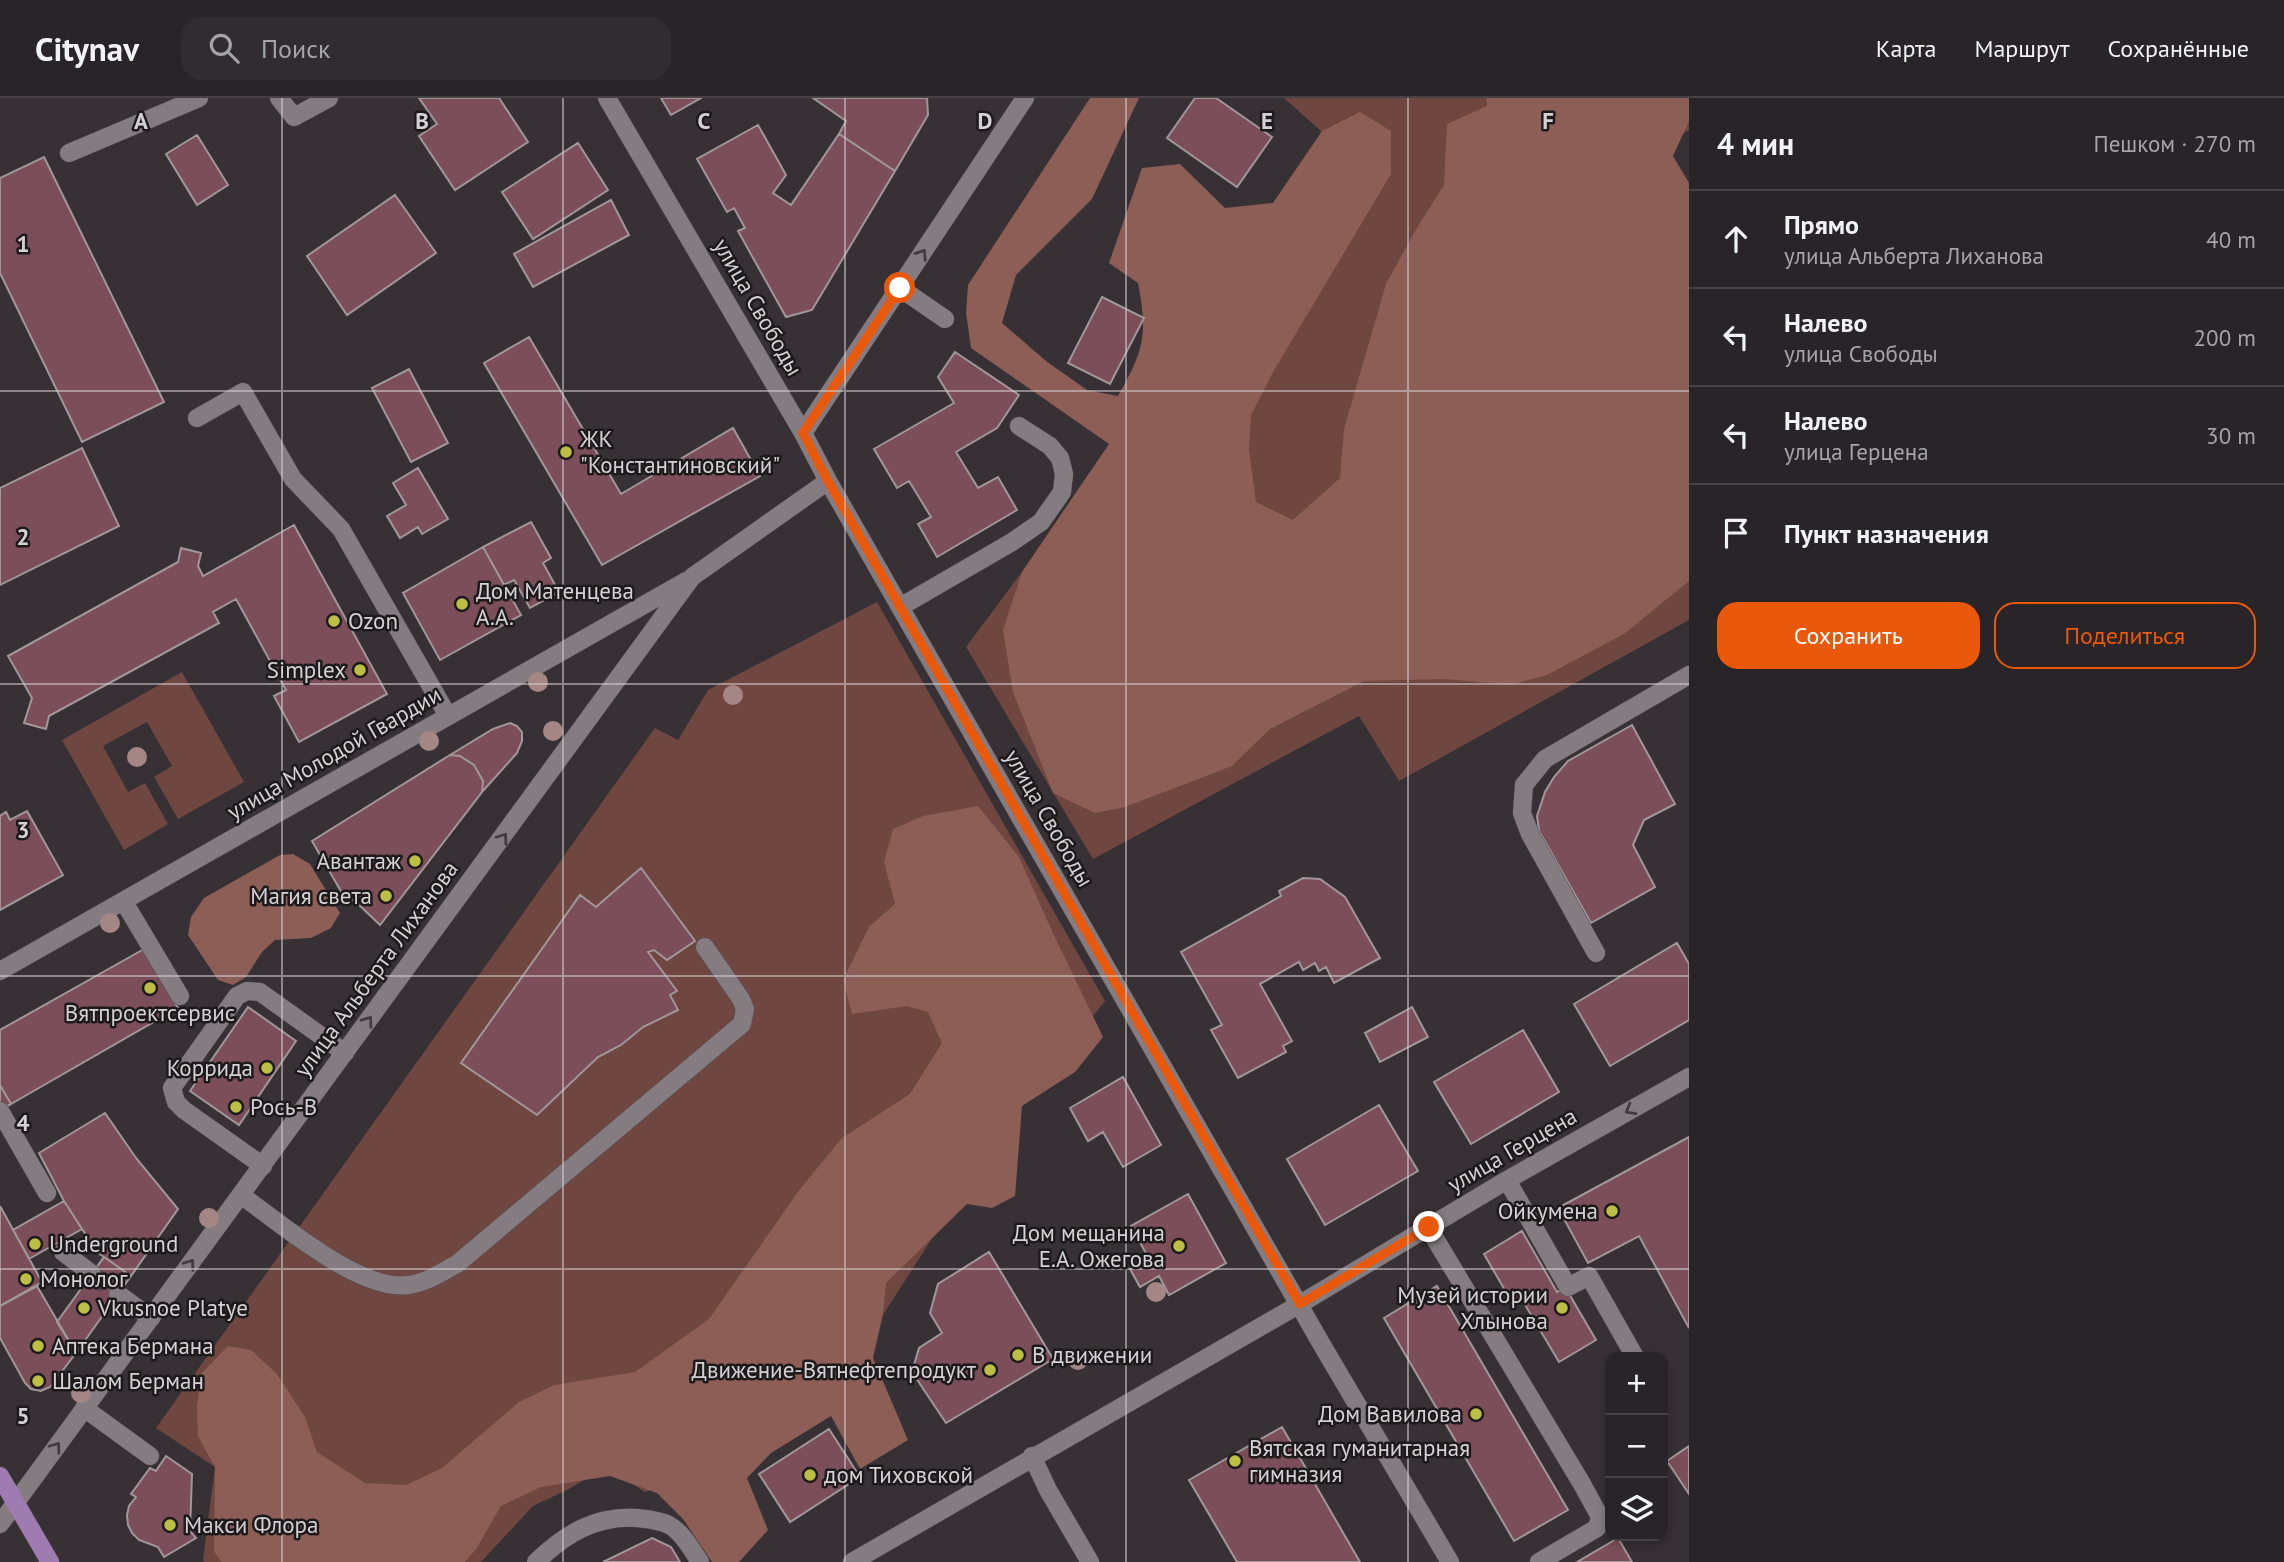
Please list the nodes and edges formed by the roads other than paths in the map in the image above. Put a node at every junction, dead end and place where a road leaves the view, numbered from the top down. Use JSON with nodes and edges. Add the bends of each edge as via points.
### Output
{"nodes":[{"id":1,"x":199,"y":98,"type":"edge"},
{"id":2,"x":279,"y":98,"type":"edge"},
{"id":3,"x":329,"y":98,"type":"edge"},
{"id":4,"x":607,"y":98,"type":"edge"},
{"id":5,"x":1025,"y":98,"type":"edge"},
{"id":6,"x":69,"y":153,"type":"dead end"},
{"id":7,"x":900,"y":288,"type":"junction"},
{"id":8,"x":945,"y":318,"type":"dead end"},
{"id":9,"x":197,"y":418,"type":"dead end"},
{"id":10,"x":1019,"y":426,"type":"dead end"},
{"id":11,"x":803,"y":433,"type":"junction"},
{"id":12,"x":828,"y":481,"type":"junction"},
{"id":13,"x":692,"y":578,"type":"junction"},
{"id":14,"x":900,"y":607,"type":"junction"},
{"id":15,"x":1687,"y":680,"type":"edge"},
{"id":16,"x":448,"y":716,"type":"junction"},
{"id":17,"x":124,"y":902,"type":"junction"},
{"id":18,"x":705,"y":947,"type":"dead end"},
{"id":19,"x":1596,"y":953,"type":"dead end"},
{"id":20,"x":0,"y":971,"type":"edge"},
{"id":21,"x":180,"y":996,"type":"dead end"},
{"id":22,"x":345,"y":1053,"type":"junction"},
{"id":23,"x":1689,"y":1077,"type":"edge"},
{"id":24,"x":0,"y":1111,"type":"edge"},
{"id":25,"x":263,"y":1166,"type":"junction"},
{"id":26,"x":1507,"y":1180,"type":"junction"},
{"id":27,"x":47,"y":1193,"type":"dead end"},
{"id":28,"x":242,"y":1195,"type":"junction"},
{"id":29,"x":1429,"y":1227,"type":"junction"},
{"id":30,"x":63,"y":1252,"type":"dead end"},
{"id":31,"x":92,"y":1274,"type":"tunnel mouth"},
{"id":32,"x":118,"y":1294,"type":"tunnel mouth"},
{"id":33,"x":1300,"y":1304,"type":"junction"},
{"id":34,"x":152,"y":1318,"type":"junction"},
{"id":35,"x":1632,"y":1352,"type":"edge"},
{"id":36,"x":84,"y":1408,"type":"junction"},
{"id":37,"x":150,"y":1456,"type":"dead end"},
{"id":38,"x":1032,"y":1456,"type":"junction"},
{"id":39,"x":0,"y":1476,"type":"edge"},
{"id":40,"x":15,"y":1503,"type":"junction"},
{"id":41,"x":0,"y":1524,"type":"edge"},
{"id":42,"x":50,"y":1562,"type":"edge"},
{"id":43,"x":536,"y":1562,"type":"edge"},
{"id":44,"x":701,"y":1562,"type":"edge"},
{"id":45,"x":852,"y":1562,"type":"edge"},
{"id":46,"x":1090,"y":1562,"type":"edge"},
{"id":47,"x":1450,"y":1562,"type":"edge"},
{"id":48,"x":1539,"y":1562,"type":"edge"}],
"edges":[{"from":1,"to":6,"type":"street"},
{"from":2,"to":3,"type":"street","via":[[294,117]]},
{"from":4,"to":11,"type":"street","name":"улица Свободы"},
{"from":7,"to":5,"type":"street","one_way":true},
{"from":7,"to":8,"type":"street"},
{"from":7,"to":11,"type":"street"},
{"from":9,"to":16,"type":"street","via":[[243,392],[293,479],[341,529]]},
{"from":10,"to":14,"type":"street","via":[[1060,458],[1062,492],[1041,522]]},
{"from":11,"to":12,"type":"street","name":"улица Свободы"},
{"from":12,"to":13,"type":"street","name":"улица Альберта Лиханова"},
{"from":12,"to":14,"type":"street","name":"улица Свободы"},
{"from":13,"to":16,"type":"street","name":"улица Молодой Гвардии"},
{"from":22,"to":13,"type":"street","name":"улица Альберта Лиханова","one_way":true},
{"from":14,"to":33,"type":"street","name":"улица Свободы"},
{"from":15,"to":19,"type":"street","via":[[1545,759],[1524,785],[1522,813],[1530,834]]},
{"from":16,"to":17,"type":"street","name":"улица Молодой Гвардии"},
{"from":17,"to":20,"type":"street","name":"улица Молодой Гвардии"},
{"from":17,"to":21,"type":"street"},
{"from":18,"to":28,"type":"street","via":[[745,1009],[742,1024],[457,1264],[406,1286],[377,1281],[351,1272]]},
{"from":22,"to":25,"type":"street","name":"улица Альберта Лиханова"},
{"from":22,"to":25,"type":"street","via":[[260,992],[237,996],[172,1088],[184,1110]]},
{"from":23,"to":26,"type":"street","name":"улица Герцена","one_way":true},
{"from":24,"to":27,"type":"street"},
{"from":25,"to":28,"type":"street","name":"улица Альберта Лиханова"},
{"from":26,"to":29,"type":"street","name":"улица Герцена"},
{"from":26,"to":35,"type":"street","via":[[1568,1287],[1589,1276]]},
{"from":34,"to":28,"type":"street","name":"улица Альберта Лиханова","one_way":true},
{"from":29,"to":33,"type":"street","name":"улица Герцена"},
{"from":29,"to":48,"type":"street","via":[[1600,1517],[1597,1528]]},
{"from":30,"to":31,"type":"street"},
{"from":32,"to":34,"type":"street"},
{"from":33,"to":38,"type":"street","name":"улица Герцена"},
{"from":33,"to":47,"type":"street","name":"улица Свободы"},
{"from":34,"to":36,"type":"street","name":"улица Альберта Лиханова"},
{"from":36,"to":37,"type":"street"},
{"from":40,"to":36,"type":"street","name":"улица Альберта Лиханова","one_way":true},
{"from":38,"to":45,"type":"street","name":"улица Герцена"},
{"from":38,"to":46,"type":"street"},
{"from":39,"to":40,"type":"main road"},
{"from":40,"to":41,"type":"street","name":"улица Альберта Лиханова"},
{"from":40,"to":42,"type":"main road"},
{"from":43,"to":44,"type":"street","via":[[556,1543],[590,1523],[618,1517],[669,1525]]}]}
